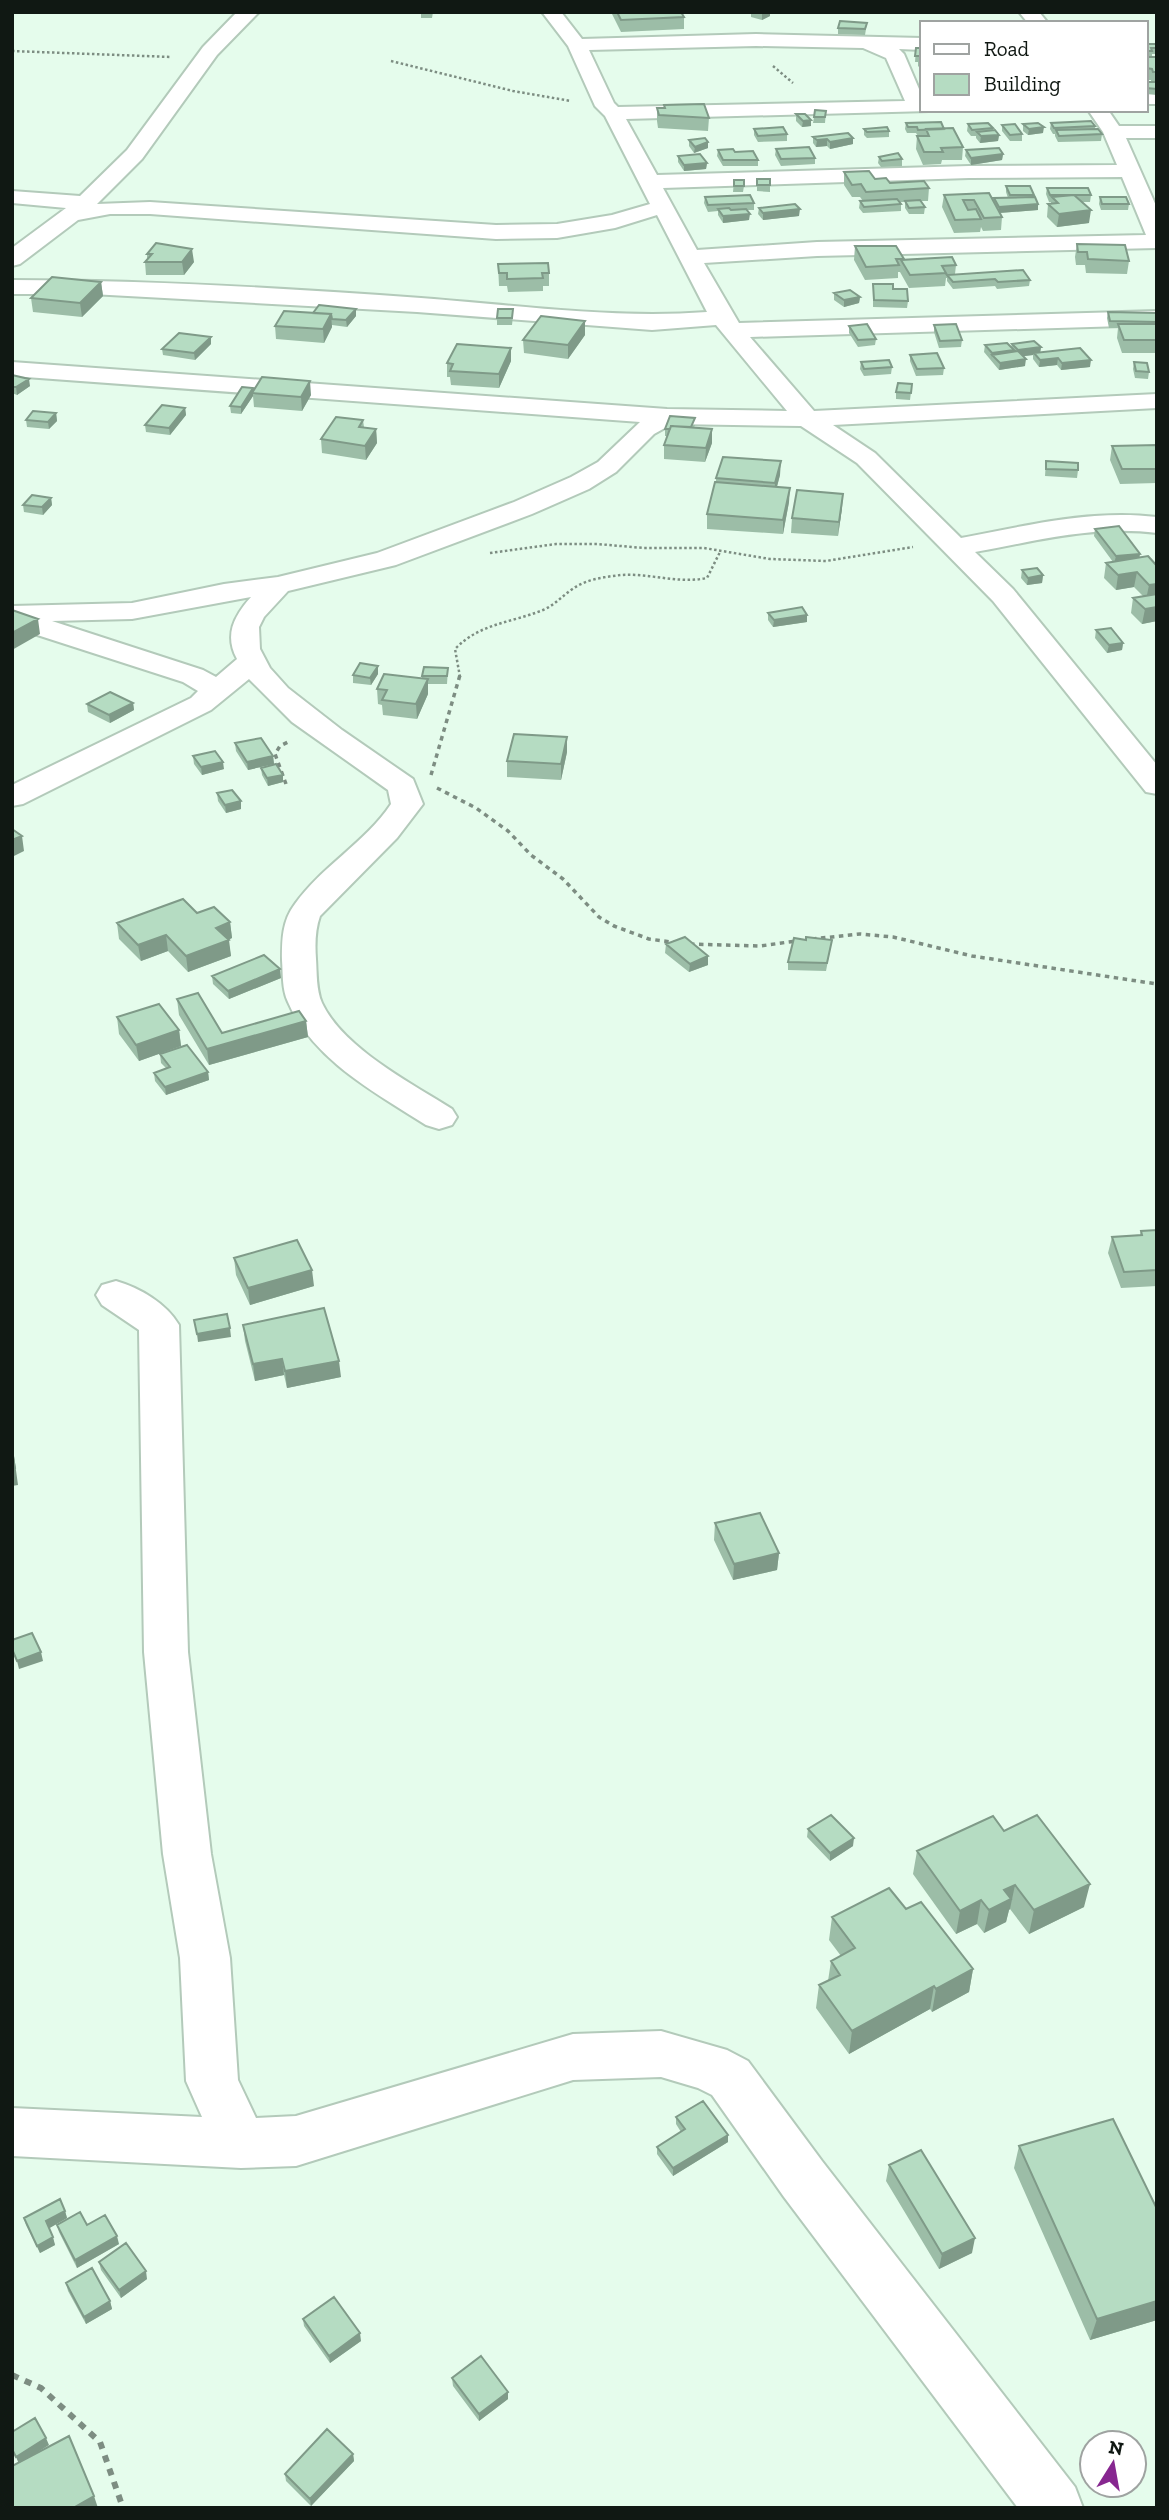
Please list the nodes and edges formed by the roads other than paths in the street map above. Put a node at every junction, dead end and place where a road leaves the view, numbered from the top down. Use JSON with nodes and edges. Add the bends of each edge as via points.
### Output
{"nodes":[{"id":1,"x":250,"y":12,"type":"edge"},
{"id":2,"x":551,"y":12,"type":"edge"},
{"id":3,"x":867,"y":43,"type":"junction"},
{"id":4,"x":920,"y":44,"type":"edge"},
{"id":5,"x":577,"y":45,"type":"junction"},
{"id":6,"x":920,"y":45,"type":"edge"},
{"id":7,"x":894,"y":54,"type":"junction"},
{"id":8,"x":920,"y":107,"type":"edge"},
{"id":9,"x":609,"y":110,"type":"junction"},
{"id":10,"x":1099,"y":112,"type":"edge"},
{"id":11,"x":1113,"y":132,"type":"junction"},
{"id":12,"x":1157,"y":132,"type":"edge"},
{"id":13,"x":1130,"y":171,"type":"junction"},
{"id":14,"x":649,"y":182,"type":"junction"},
{"id":15,"x":12,"y":197,"type":"edge"},
{"id":16,"x":662,"y":207,"type":"junction"},
{"id":17,"x":79,"y":209,"type":"junction"},
{"id":18,"x":1157,"y":234,"type":"edge"},
{"id":19,"x":1157,"y":241,"type":"edge"},
{"id":20,"x":691,"y":257,"type":"junction"},
{"id":21,"x":12,"y":259,"type":"edge"},
{"id":22,"x":12,"y":287,"type":"edge"},
{"id":23,"x":1157,"y":318,"type":"edge"},
{"id":24,"x":727,"y":324,"type":"junction"},
{"id":25,"x":12,"y":369,"type":"edge"},
{"id":26,"x":1157,"y":401,"type":"edge"},
{"id":27,"x":667,"y":416,"type":"junction"},
{"id":28,"x":807,"y":419,"type":"junction"},
{"id":29,"x":1157,"y":525,"type":"edge"},
{"id":30,"x":955,"y":544,"type":"junction"},
{"id":31,"x":278,"y":585,"type":"junction"},
{"id":32,"x":12,"y":616,"type":"edge"},
{"id":33,"x":250,"y":663,"type":"junction"},
{"id":34,"x":217,"y":690,"type":"junction"},
{"id":35,"x":1157,"y":785,"type":"edge"},
{"id":36,"x":12,"y":797,"type":"edge"},
{"id":37,"x":439,"y":1116,"type":"dead end"},
{"id":38,"x":116,"y":1295,"type":"dead end"},
{"id":39,"x":12,"y":2132,"type":"edge"},
{"id":40,"x":241,"y":2143,"type":"junction"},
{"id":41,"x":1054,"y":2508,"type":"edge"}],
"edges":[{"from":1,"to":17,"type":"street","via":[[241,16],[211,53],[149,137]]},
{"from":2,"to":5,"type":"street"},
{"from":3,"to":4,"type":"street"},
{"from":3,"to":5,"type":"street","via":[[756,40]]},
{"from":3,"to":7,"type":"street"},
{"from":5,"to":9,"type":"street"},
{"from":6,"to":7,"type":"street"},
{"from":7,"to":8,"type":"street"},
{"from":8,"to":9,"type":"street"},
{"from":9,"to":14,"type":"street"},
{"from":10,"to":11,"type":"street"},
{"from":11,"to":12,"type":"street"},
{"from":11,"to":13,"type":"street"},
{"from":13,"to":14,"type":"street"},
{"from":13,"to":18,"type":"street"},
{"from":14,"to":16,"type":"street"},
{"from":15,"to":17,"type":"street"},
{"from":16,"to":17,"type":"street","via":[[557,231],[496,232],[150,208]]},
{"from":16,"to":20,"type":"street"},
{"from":17,"to":21,"type":"street"},
{"from":19,"to":20,"type":"street","via":[[817,249]]},
{"from":20,"to":24,"type":"street"},
{"from":22,"to":24,"type":"street","via":[[91,287]]},
{"from":23,"to":24,"type":"street"},
{"from":24,"to":28,"type":"street"},
{"from":25,"to":27,"type":"street"},
{"from":26,"to":28,"type":"street"},
{"from":27,"to":28,"type":"street"},
{"from":27,"to":31,"type":"street","via":[[645,429],[607,467],[523,508],[386,559]]},
{"from":28,"to":30,"type":"street","via":[[866,458]]},
{"from":29,"to":30,"type":"street","via":[[1094,524]]},
{"from":30,"to":35,"type":"street","via":[[1003,595]]},
{"from":31,"to":32,"type":"street","via":[[132,611]]},
{"from":31,"to":33,"type":"street","via":[[245,628],[243,647]]},
{"from":32,"to":34,"type":"street","via":[[193,676]]},
{"from":33,"to":34,"type":"street"},
{"from":33,"to":37,"type":"street","via":[[269,687],[402,786],[407,804],[396,822],[309,906],[299,926],[301,982],[304,1002],[337,1045]]},
{"from":34,"to":36,"type":"street","via":[[201,704]]},
{"from":38,"to":40,"type":"street","via":[[159,1325],[166,1652],[176,1755],[205,1958],[212,2081]]},
{"from":39,"to":40,"type":"street"},
{"from":40,"to":41,"type":"street","via":[[296,2141],[573,2057],[661,2054],[709,2067],[730,2078]]}]}
